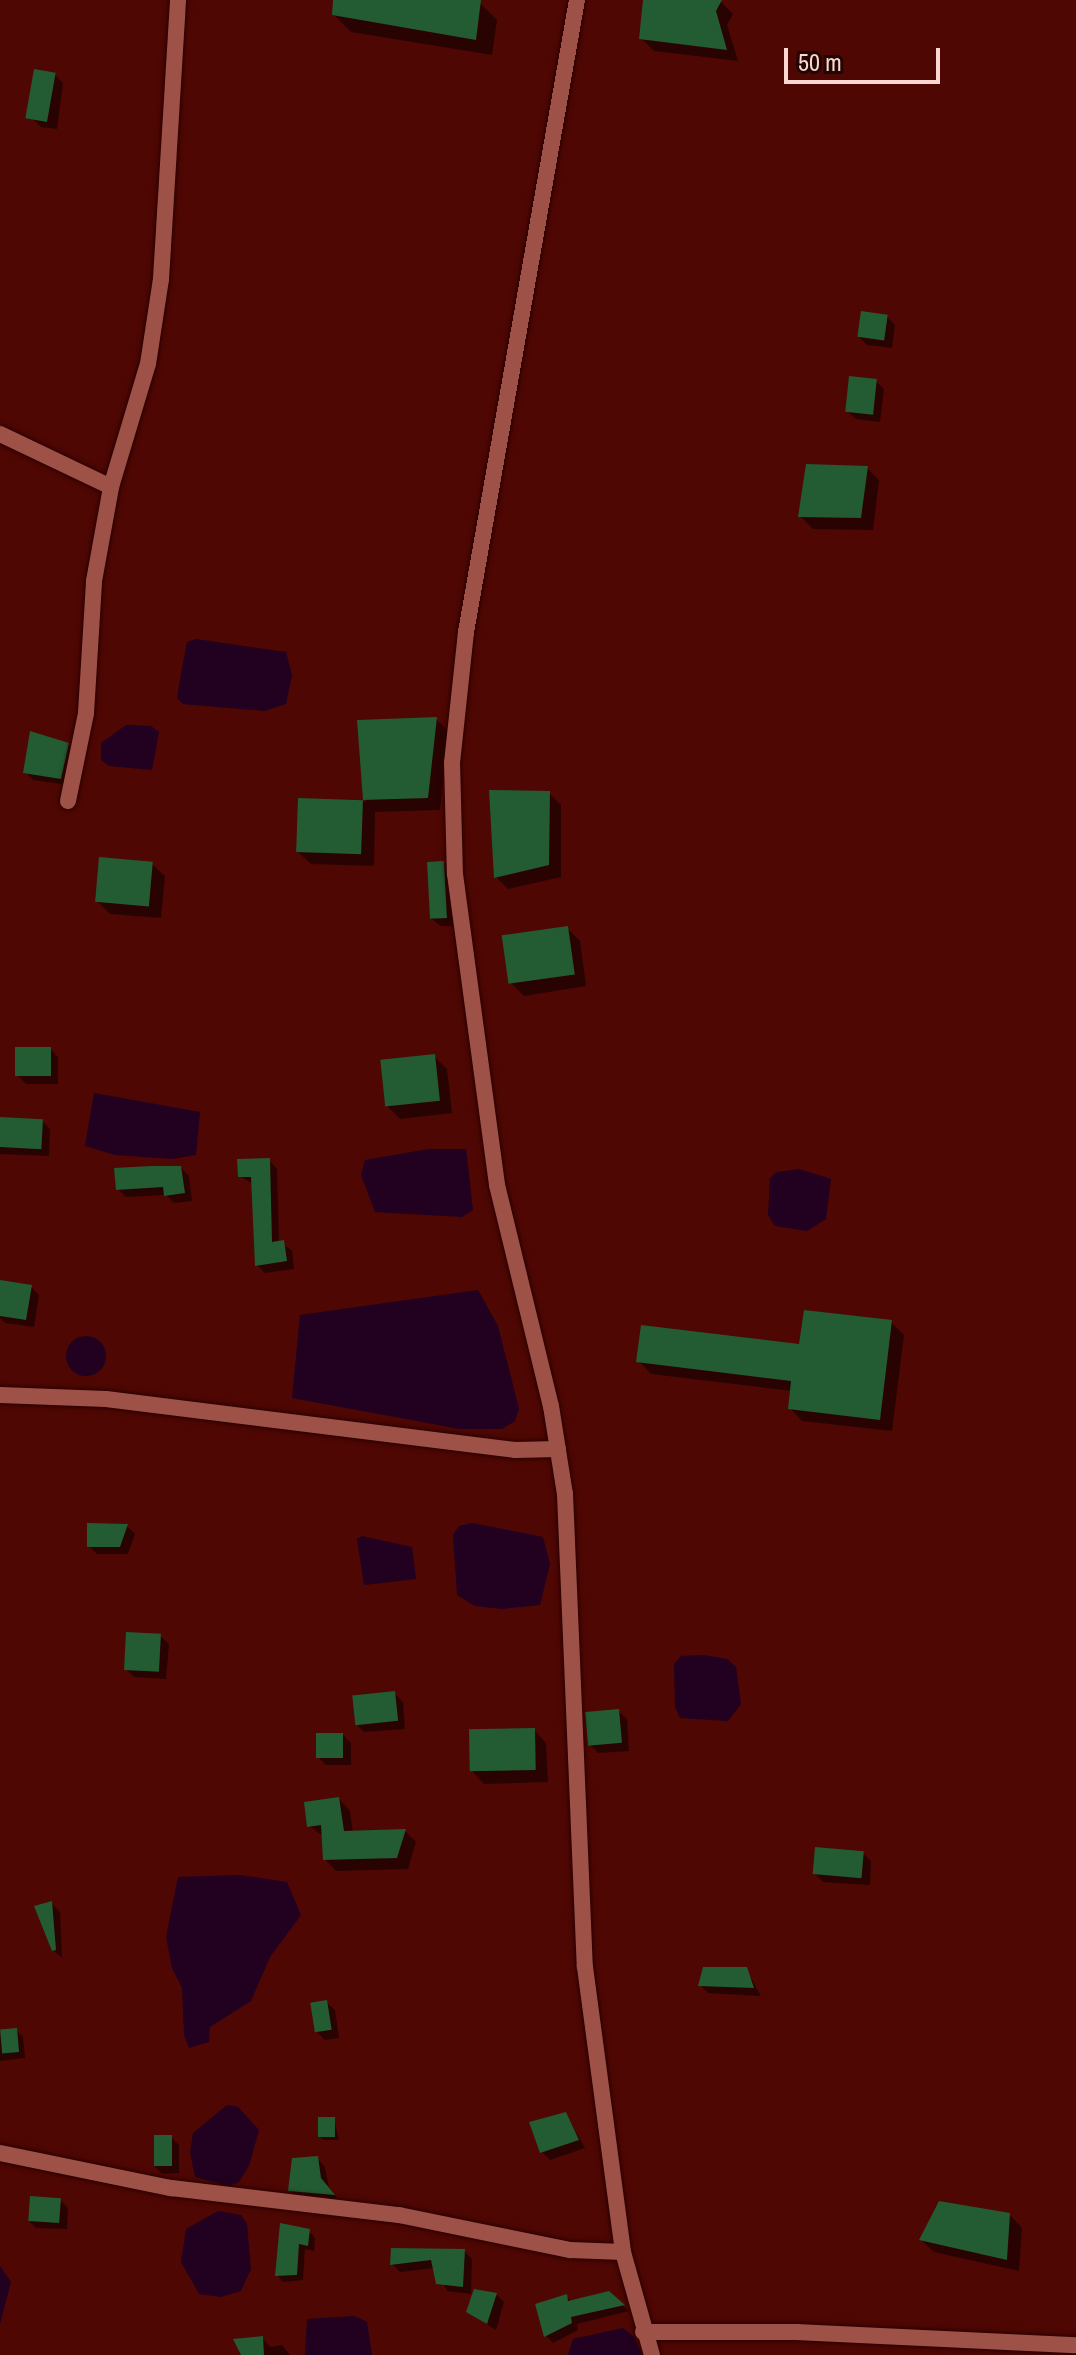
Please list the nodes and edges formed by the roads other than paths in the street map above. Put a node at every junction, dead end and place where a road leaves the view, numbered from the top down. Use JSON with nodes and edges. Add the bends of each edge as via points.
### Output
{"nodes":[{"id":1,"x":178,"y":0,"type":"edge"},
{"id":2,"x":577,"y":0,"type":"edge"},
{"id":3,"x":0,"y":434,"type":"edge"},
{"id":4,"x":111,"y":487,"type":"junction"},
{"id":5,"x":68,"y":801,"type":"dead end"},
{"id":6,"x":0,"y":1395,"type":"edge"},
{"id":7,"x":558,"y":1449,"type":"junction"},
{"id":8,"x":0,"y":2153,"type":"edge"},
{"id":9,"x":623,"y":2252,"type":"junction"},
{"id":10,"x":643,"y":2332,"type":"junction"},
{"id":11,"x":1076,"y":2345,"type":"edge"},
{"id":12,"x":652,"y":2355,"type":"edge"}],
"edges":[{"from":1,"to":4,"type":"street","via":[[161,279],[148,364]]},
{"from":2,"to":7,"type":"street","via":[[466,632],[452,762],[455,874],[497,1185]]},
{"from":3,"to":4,"type":"street"},
{"from":4,"to":5,"type":"street","via":[[94,581],[86,713]]},
{"from":6,"to":7,"type":"street","via":[[106,1399],[515,1450]]},
{"from":7,"to":9,"type":"street","via":[[565,1494],[585,1967]]},
{"from":8,"to":9,"type":"street","via":[[171,2188],[399,2215],[515,2242]]},
{"from":9,"to":10,"type":"street"},
{"from":10,"to":11,"type":"street","via":[[796,2332]]},
{"from":10,"to":12,"type":"street"}]}
